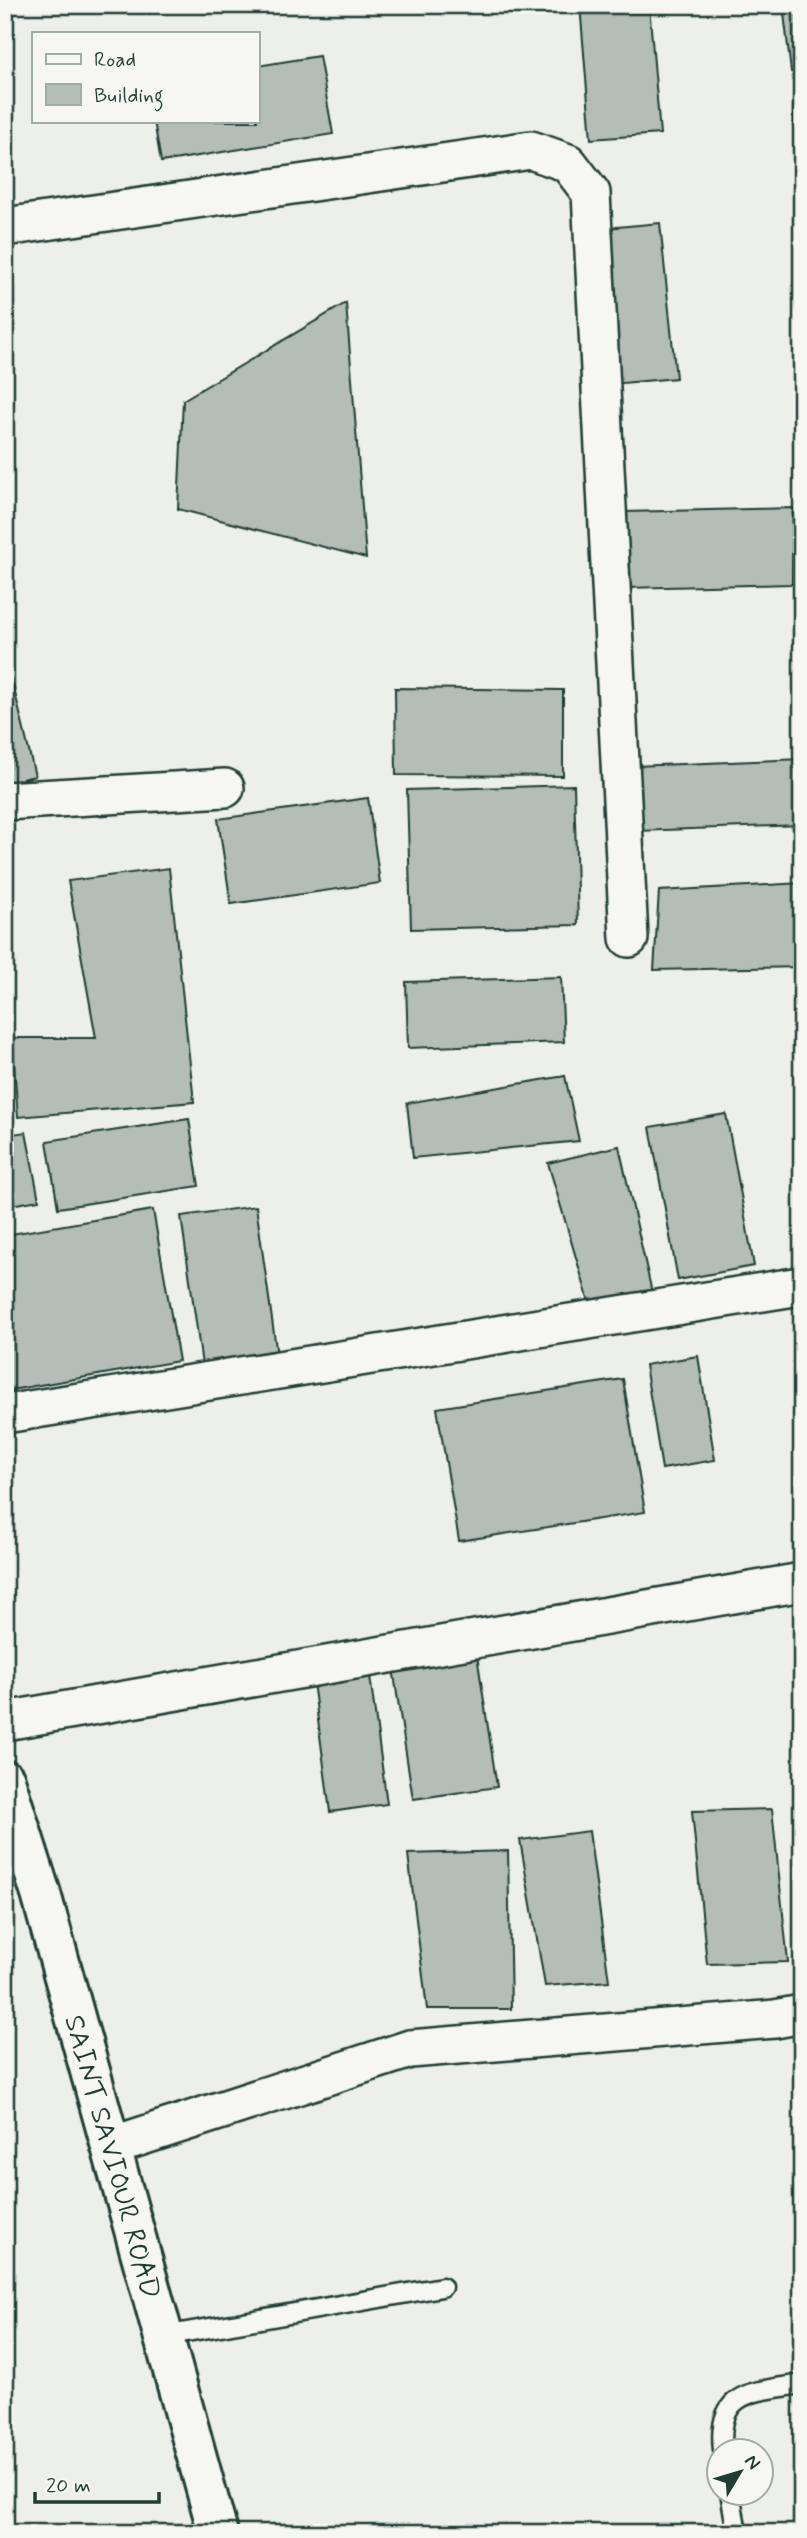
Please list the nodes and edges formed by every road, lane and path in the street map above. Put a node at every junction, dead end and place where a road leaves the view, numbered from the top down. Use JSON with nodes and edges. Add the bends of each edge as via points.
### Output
{"nodes":[{"id":1,"x":5,"y":226,"type":"edge"},
{"id":2,"x":225,"y":788,"type":"dead end"},
{"id":3,"x":5,"y":801,"type":"edge"},
{"id":4,"x":629,"y":937,"type":"dead end"},
{"id":5,"x":794,"y":1287,"type":"dead end"},
{"id":6,"x":5,"y":1414,"type":"edge"},
{"id":7,"x":802,"y":1582,"type":"edge"},
{"id":8,"x":5,"y":1721,"type":"edge"},
{"id":9,"x":5,"y":1780,"type":"edge"},
{"id":10,"x":802,"y":2014,"type":"edge"},
{"id":11,"x":111,"y":2146,"type":"junction"},
{"id":12,"x":442,"y":2287,"type":"dead end"},
{"id":13,"x":164,"y":2336,"type":"junction"},
{"id":14,"x":802,"y":2384,"type":"edge"},
{"id":15,"x":721,"y":2436,"type":"edge"},
{"id":16,"x":732,"y":2506,"type":"edge"},
{"id":17,"x":218,"y":2533,"type":"edge"},
{"id":18,"x":737,"y":2533,"type":"edge"}],
"edges":[{"from":1,"to":4,"type":"street","via":[[531,150],[568,163],[591,193]]},
{"from":2,"to":3,"type":"street"},
{"from":5,"to":6,"type":"street"},
{"from":7,"to":8,"type":"street"},
{"from":9,"to":11,"type":"street","name":"SAINT SAVIOUR ROAD"},
{"from":10,"to":11,"type":"street","via":[[410,2049]]},
{"from":11,"to":13,"type":"street","name":"SAINT SAVIOUR ROAD"},
{"from":12,"to":13,"type":"lane"},
{"from":13,"to":17,"type":"street","name":"SAINT SAVIOUR ROAD"},
{"from":14,"to":15,"type":"lane","via":[[748,2393],[735,2400],[725,2414]]},
{"from":16,"to":18,"type":"lane"}]}
